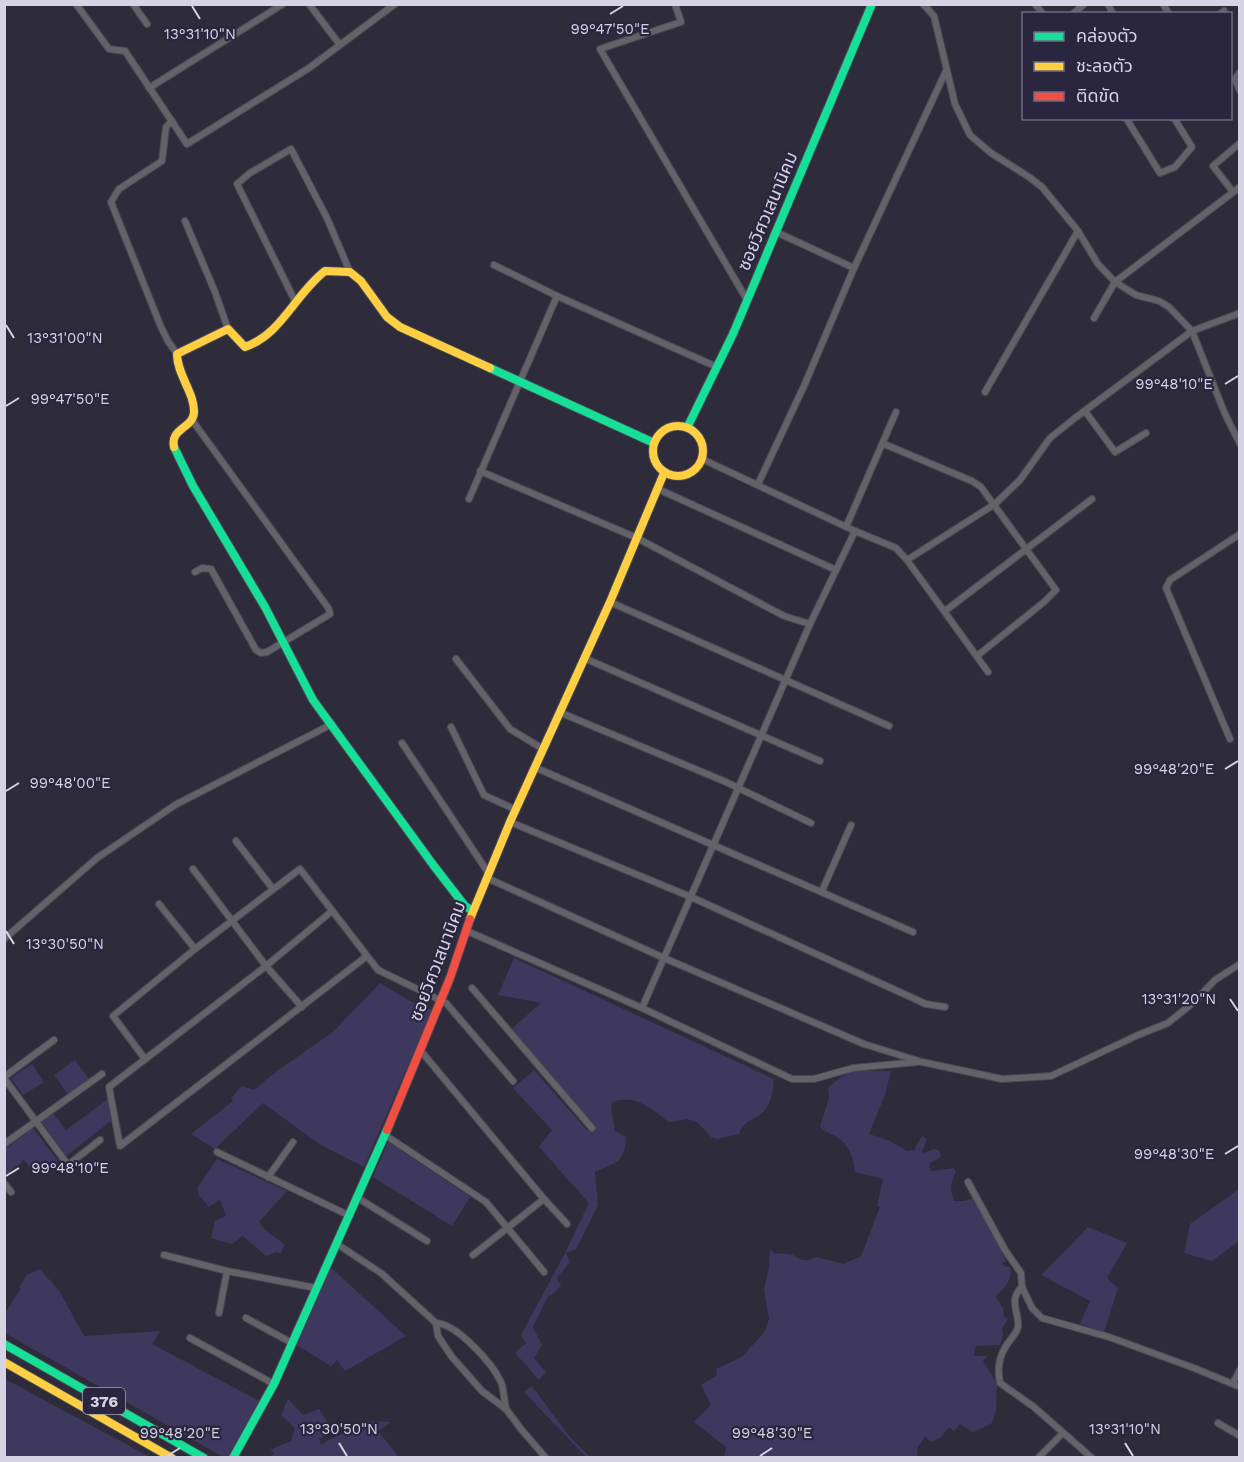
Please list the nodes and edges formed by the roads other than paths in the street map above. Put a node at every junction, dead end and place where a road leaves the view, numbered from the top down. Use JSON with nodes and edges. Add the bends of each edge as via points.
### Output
{"nodes":[{"id":1,"x":76,"y":4,"type":"edge"},
{"id":2,"x":133,"y":4,"type":"edge"},
{"id":3,"x":282,"y":4,"type":"edge"},
{"id":4,"x":309,"y":4,"type":"edge"},
{"id":5,"x":395,"y":4,"type":"edge"},
{"id":6,"x":675,"y":4,"type":"edge"},
{"id":7,"x":872,"y":4,"type":"edge"},
{"id":8,"x":923,"y":4,"type":"edge"},
{"id":9,"x":147,"y":24,"type":"dead end"},
{"id":10,"x":340,"y":45,"type":"junction"},
{"id":11,"x":946,"y":71,"type":"junction"},
{"id":12,"x":1239,"y":72,"type":"edge"},
{"id":13,"x":149,"y":88,"type":"junction"},
{"id":14,"x":1239,"y":91,"type":"edge"},
{"id":15,"x":1127,"y":120,"type":"edge"},
{"id":16,"x":1175,"y":120,"type":"edge"},
{"id":17,"x":172,"y":122,"type":"junction"},
{"id":18,"x":1239,"y":143,"type":"edge"},
{"id":19,"x":1239,"y":187,"type":"edge"},
{"id":20,"x":1233,"y":192,"type":"junction"},
{"id":21,"x":185,"y":221,"type":"dead end"},
{"id":22,"x":1078,"y":231,"type":"junction"},
{"id":23,"x":776,"y":232,"type":"junction"},
{"id":24,"x":494,"y":265,"type":"dead end"},
{"id":25,"x":854,"y":268,"type":"junction"},
{"id":26,"x":350,"y":272,"type":"junction"},
{"id":27,"x":1115,"y":282,"type":"junction"},
{"id":28,"x":558,"y":296,"type":"junction"},
{"id":29,"x":747,"y":300,"type":"junction"},
{"id":30,"x":295,"y":301,"type":"junction"},
{"id":31,"x":1239,"y":313,"type":"edge"},
{"id":32,"x":1094,"y":318,"type":"dead end"},
{"id":33,"x":228,"y":329,"type":"junction"},
{"id":34,"x":1192,"y":332,"type":"junction"},
{"id":35,"x":177,"y":354,"type":"junction"},
{"id":36,"x":717,"y":367,"type":"junction"},
{"id":37,"x":519,"y":381,"type":"junction"},
{"id":38,"x":985,"y":392,"type":"dead end"},
{"id":39,"x":1085,"y":411,"type":"junction"},
{"id":40,"x":896,"y":412,"type":"dead end"},
{"id":41,"x":192,"y":420,"type":"junction"},
{"id":42,"x":687,"y":428,"type":"junction"},
{"id":43,"x":1146,"y":433,"type":"dead end"},
{"id":44,"x":654,"y":443,"type":"junction"},
{"id":45,"x":884,"y":444,"type":"junction"},
{"id":46,"x":1239,"y":444,"type":"edge"},
{"id":47,"x":702,"y":459,"type":"junction"},
{"id":48,"x":480,"y":471,"type":"junction"},
{"id":49,"x":664,"y":473,"type":"junction"},
{"id":50,"x":758,"y":484,"type":"junction"},
{"id":51,"x":658,"y":489,"type":"junction"},
{"id":52,"x":469,"y":499,"type":"dead end"},
{"id":53,"x":1092,"y":499,"type":"dead end"},
{"id":54,"x":995,"y":504,"type":"junction"},
{"id":55,"x":846,"y":527,"type":"junction"},
{"id":56,"x":855,"y":531,"type":"junction"},
{"id":57,"x":1239,"y":534,"type":"edge"},
{"id":58,"x":637,"y":538,"type":"junction"},
{"id":59,"x":1026,"y":548,"type":"junction"},
{"id":60,"x":907,"y":560,"type":"junction"},
{"id":61,"x":836,"y":570,"type":"junction"},
{"id":62,"x":195,"y":572,"type":"dead end"},
{"id":63,"x":610,"y":602,"type":"junction"},
{"id":64,"x":945,"y":611,"type":"junction"},
{"id":65,"x":810,"y":624,"type":"junction"},
{"id":66,"x":283,"y":643,"type":"junction"},
{"id":67,"x":977,"y":656,"type":"junction"},
{"id":68,"x":584,"y":658,"type":"junction"},
{"id":69,"x":456,"y":659,"type":"dead end"},
{"id":70,"x":988,"y":672,"type":"dead end"},
{"id":71,"x":785,"y":680,"type":"junction"},
{"id":72,"x":559,"y":712,"type":"junction"},
{"id":73,"x":332,"y":724,"type":"junction"},
{"id":74,"x":889,"y":726,"type":"dead end"},
{"id":75,"x":451,"y":728,"type":"dead end"},
{"id":76,"x":762,"y":735,"type":"junction"},
{"id":77,"x":1230,"y":739,"type":"dead end"},
{"id":78,"x":402,"y":743,"type":"dead end"},
{"id":79,"x":543,"y":749,"type":"junction"},
{"id":80,"x":820,"y":761,"type":"dead end"},
{"id":81,"x":534,"y":767,"type":"junction"},
{"id":82,"x":739,"y":788,"type":"junction"},
{"id":83,"x":516,"y":810,"type":"junction"},
{"id":84,"x":510,"y":822,"type":"junction"},
{"id":85,"x":811,"y":823,"type":"dead end"},
{"id":86,"x":851,"y":825,"type":"dead end"},
{"id":87,"x":236,"y":841,"type":"dead end"},
{"id":88,"x":714,"y":844,"type":"junction"},
{"id":89,"x":193,"y":869,"type":"dead end"},
{"id":90,"x":488,"y":876,"type":"junction"},
{"id":91,"x":273,"y":889,"type":"junction"},
{"id":92,"x":822,"y":891,"type":"junction"},
{"id":93,"x":691,"y":897,"type":"junction"},
{"id":94,"x":159,"y":904,"type":"dead end"},
{"id":95,"x":332,"y":911,"type":"junction"},
{"id":96,"x":473,"y":912,"type":"junction"},
{"id":97,"x":233,"y":920,"type":"junction"},
{"id":98,"x":467,"y":931,"type":"junction"},
{"id":99,"x":913,"y":932,"type":"dead end"},
{"id":100,"x":4,"y":939,"type":"edge"},
{"id":101,"x":195,"y":950,"type":"junction"},
{"id":102,"x":367,"y":956,"type":"junction"},
{"id":103,"x":664,"y":958,"type":"junction"},
{"id":104,"x":1239,"y":964,"type":"edge"},
{"id":105,"x":266,"y":966,"type":"junction"},
{"id":106,"x":472,"y":988,"type":"dead end"},
{"id":107,"x":440,"y":1001,"type":"junction"},
{"id":108,"x":302,"y":1007,"type":"junction"},
{"id":109,"x":642,"y":1008,"type":"junction"},
{"id":110,"x":945,"y":1008,"type":"dead end"},
{"id":111,"x":54,"y":1040,"type":"dead end"},
{"id":112,"x":421,"y":1051,"type":"junction"},
{"id":113,"x":145,"y":1059,"type":"junction"},
{"id":114,"x":922,"y":1062,"type":"junction"},
{"id":115,"x":102,"y":1074,"type":"dead end"},
{"id":116,"x":4,"y":1077,"type":"edge"},
{"id":117,"x":513,"y":1081,"type":"dead end"},
{"id":118,"x":36,"y":1121,"type":"junction"},
{"id":119,"x":592,"y":1128,"type":"dead end"},
{"id":120,"x":385,"y":1135,"type":"junction"},
{"id":121,"x":100,"y":1140,"type":"dead end"},
{"id":122,"x":293,"y":1142,"type":"dead end"},
{"id":123,"x":4,"y":1144,"type":"edge"},
{"id":124,"x":217,"y":1152,"type":"dead end"},
{"id":125,"x":267,"y":1177,"type":"junction"},
{"id":126,"x":968,"y":1182,"type":"dead end"},
{"id":127,"x":4,"y":1183,"type":"edge"},
{"id":128,"x":11,"y":1192,"type":"dead end"},
{"id":129,"x":358,"y":1198,"type":"junction"},
{"id":130,"x":544,"y":1199,"type":"junction"},
{"id":131,"x":350,"y":1216,"type":"junction"},
{"id":132,"x":567,"y":1224,"type":"dead end"},
{"id":133,"x":508,"y":1228,"type":"junction"},
{"id":134,"x":427,"y":1241,"type":"dead end"},
{"id":135,"x":337,"y":1244,"type":"junction"},
{"id":136,"x":164,"y":1255,"type":"dead end"},
{"id":137,"x":473,"y":1255,"type":"dead end"},
{"id":138,"x":227,"y":1271,"type":"junction"},
{"id":139,"x":544,"y":1272,"type":"dead end"},
{"id":140,"x":1022,"y":1287,"type":"junction"},
{"id":141,"x":316,"y":1288,"type":"junction"},
{"id":142,"x":219,"y":1313,"type":"dead end"},
{"id":143,"x":246,"y":1317,"type":"dead end"},
{"id":144,"x":436,"y":1323,"type":"junction"},
{"id":145,"x":190,"y":1338,"type":"dead end"},
{"id":146,"x":292,"y":1343,"type":"junction"},
{"id":147,"x":4,"y":1344,"type":"edge"},
{"id":148,"x":4,"y":1362,"type":"edge"},
{"id":149,"x":1239,"y":1370,"type":"edge"},
{"id":150,"x":1233,"y":1383,"type":"junction"},
{"id":151,"x":274,"y":1384,"type":"junction"},
{"id":152,"x":1239,"y":1387,"type":"edge"},
{"id":153,"x":506,"y":1409,"type":"junction"},
{"id":154,"x":1218,"y":1423,"type":"dead end"},
{"id":155,"x":1063,"y":1433,"type":"junction"},
{"id":156,"x":1239,"y":1436,"type":"edge"},
{"id":157,"x":172,"y":1458,"type":"edge"},
{"id":158,"x":204,"y":1458,"type":"edge"},
{"id":159,"x":232,"y":1458,"type":"edge"},
{"id":160,"x":546,"y":1458,"type":"edge"},
{"id":161,"x":1038,"y":1458,"type":"edge"},
{"id":162,"x":1092,"y":1458,"type":"edge"}],
"edges":[{"from":1,"to":13,"type":"street","via":[[109,50],[125,51]]},
{"from":2,"to":9,"type":"street"},
{"from":3,"to":13,"type":"street"},
{"from":4,"to":10,"type":"street"},
{"from":5,"to":10,"type":"street"},
{"from":6,"to":29,"type":"street","via":[[681,22],[600,49]]},
{"from":7,"to":23,"type":"street","name":"ซอยวิศวเสนานิคม"},
{"from":8,"to":11,"type":"street","via":[[934,16]]},
{"from":10,"to":17,"type":"street","via":[[187,144]]},
{"from":11,"to":22,"type":"street","via":[[955,104],[970,135],[1042,187]]},
{"from":11,"to":25,"type":"street"},
{"from":12,"to":14,"type":"street","via":[[1235,79]]},
{"from":13,"to":17,"type":"street"},
{"from":15,"to":16,"type":"street","via":[[1160,173],[1175,166],[1192,147]]},
{"from":17,"to":35,"type":"street","via":[[166,127],[162,161],[119,189],[111,202],[161,327]]},
{"from":18,"to":20,"type":"street","via":[[1213,166]]},
{"from":19,"to":20,"type":"street"},
{"from":20,"to":27,"type":"street"},
{"from":21,"to":33,"type":"street"},
{"from":22,"to":27,"type":"street","via":[[1098,264]]},
{"from":22,"to":38,"type":"street"},
{"from":23,"to":25,"type":"street"},
{"from":23,"to":29,"type":"street","name":"ซอยวิศวเสนานิคม"},
{"from":24,"to":28,"type":"street"},
{"from":25,"to":50,"type":"street"},
{"from":26,"to":30,"type":"street","via":[[325,271]]},
{"from":26,"to":30,"type":"street","via":[[291,149],[237,184]]},
{"from":26,"to":37,"type":"street","via":[[400,327]]},
{"from":27,"to":32,"type":"street"},
{"from":27,"to":34,"type":"street","via":[[1169,307]]},
{"from":28,"to":36,"type":"street"},
{"from":28,"to":37,"type":"street"},
{"from":29,"to":36,"type":"street","name":"ซอยวิศวเสนานิคม"},
{"from":30,"to":33,"type":"street","via":[[264,338],[251,345],[239,343]]},
{"from":31,"to":34,"type":"street"},
{"from":33,"to":35,"type":"street"},
{"from":34,"to":39,"type":"street"},
{"from":34,"to":46,"type":"street"},
{"from":35,"to":41,"type":"street","via":[[178,370],[194,410]]},
{"from":36,"to":42,"type":"street","name":"ซอยวิศวเสนานิคม"},
{"from":37,"to":44,"type":"street"},
{"from":37,"to":48,"type":"street"},
{"from":39,"to":43,"type":"street","via":[[1115,452]]},
{"from":39,"to":54,"type":"street","via":[[1050,438],[1020,480]]},
{"from":40,"to":45,"type":"street"},
{"from":41,"to":66,"type":"street","via":[[176,432],[173,444]]},
{"from":41,"to":66,"type":"street","via":[[329,609],[330,614]]},
{"from":42,"to":44,"type":"street","via":[[671,427],[658,435]]},
{"from":42,"to":47,"type":"street","via":[[699,437]]},
{"from":44,"to":49,"type":"street","via":[[654,460]]},
{"from":45,"to":54,"type":"street","via":[[972,481]]},
{"from":45,"to":55,"type":"street"},
{"from":47,"to":49,"type":"street","via":[[687,475]]},
{"from":47,"to":50,"type":"street"},
{"from":48,"to":52,"type":"street"},
{"from":48,"to":58,"type":"street"},
{"from":49,"to":51,"type":"street","name":"ซอยวิศวเสนานิคม"},
{"from":50,"to":55,"type":"street"},
{"from":51,"to":58,"type":"street","name":"ซอยวิศวเสนานิคม"},
{"from":51,"to":61,"type":"street"},
{"from":53,"to":59,"type":"street"},
{"from":54,"to":59,"type":"street"},
{"from":54,"to":60,"type":"street"},
{"from":55,"to":56,"type":"street"},
{"from":56,"to":60,"type":"street","via":[[896,548]]},
{"from":56,"to":61,"type":"street"},
{"from":57,"to":77,"type":"street","via":[[1166,584]]},
{"from":58,"to":63,"type":"street","name":"ซอยวิศวเสนานิคม"},
{"from":58,"to":65,"type":"street","via":[[784,615]]},
{"from":59,"to":64,"type":"street"},
{"from":59,"to":67,"type":"street","via":[[1056,592]]},
{"from":60,"to":64,"type":"street"},
{"from":61,"to":65,"type":"street"},
{"from":62,"to":66,"type":"street","via":[[211,569],[258,652],[267,652]]},
{"from":63,"to":68,"type":"street","name":"ซอยวิศวเสนานิคม"},
{"from":63,"to":71,"type":"street"},
{"from":64,"to":67,"type":"street"},
{"from":65,"to":71,"type":"street"},
{"from":66,"to":73,"type":"street"},
{"from":67,"to":70,"type":"street"},
{"from":68,"to":72,"type":"street","name":"ซอยวิศวเสนานิคม"},
{"from":68,"to":76,"type":"street"},
{"from":69,"to":79,"type":"street","via":[[510,729]]},
{"from":71,"to":74,"type":"street"},
{"from":71,"to":76,"type":"street"},
{"from":72,"to":79,"type":"street","name":"ซอยวิศวเสนานิคม"},
{"from":72,"to":82,"type":"street"},
{"from":73,"to":96,"type":"street","via":[[434,866]]},
{"from":73,"to":100,"type":"street","via":[[175,805],[97,858]]},
{"from":75,"to":83,"type":"street","via":[[484,795]]},
{"from":76,"to":80,"type":"street"},
{"from":76,"to":82,"type":"street"},
{"from":78,"to":90,"type":"street"},
{"from":79,"to":81,"type":"street","name":"ซอยวิศวเสนานิคม"},
{"from":81,"to":83,"type":"street","name":"ซอยวิศวเสนานิคม"},
{"from":81,"to":88,"type":"street"},
{"from":82,"to":85,"type":"street"},
{"from":82,"to":88,"type":"street"},
{"from":83,"to":84,"type":"street","name":"ซอยวิศวเสนานิคม"},
{"from":84,"to":90,"type":"street","name":"ซอยวิศวเสนานิคม"},
{"from":84,"to":93,"type":"street"},
{"from":86,"to":92,"type":"street"},
{"from":87,"to":91,"type":"street"},
{"from":88,"to":92,"type":"street"},
{"from":88,"to":93,"type":"street"},
{"from":89,"to":97,"type":"street"},
{"from":90,"to":96,"type":"street","name":"ซอยวิศวเสนานิคม"},
{"from":90,"to":103,"type":"street"},
{"from":91,"to":95,"type":"street","via":[[300,869]]},
{"from":91,"to":97,"type":"street"},
{"from":92,"to":99,"type":"street"},
{"from":93,"to":103,"type":"street"},
{"from":93,"to":110,"type":"street","via":[[895,991]]},
{"from":94,"to":101,"type":"street"},
{"from":95,"to":102,"type":"street"},
{"from":95,"to":105,"type":"street"},
{"from":96,"to":98,"type":"street","name":"ซอยวิศวเสนานิคม"},
{"from":97,"to":101,"type":"street"},
{"from":97,"to":105,"type":"street"},
{"from":98,"to":107,"type":"street","name":"ซอยวิศวเสนานิคม"},
{"from":98,"to":109,"type":"street"},
{"from":101,"to":113,"type":"street","via":[[113,1016]]},
{"from":102,"to":107,"type":"street","via":[[378,970]]},
{"from":102,"to":108,"type":"street"},
{"from":103,"to":109,"type":"street"},
{"from":103,"to":114,"type":"street","via":[[864,1044]]},
{"from":104,"to":114,"type":"street","via":[[1215,980],[1168,1023],[1051,1076],[1002,1079]]},
{"from":105,"to":108,"type":"street"},
{"from":105,"to":113,"type":"street"},
{"from":106,"to":119,"type":"street"},
{"from":107,"to":112,"type":"street","name":"ซอยวิศวเสนานิคม"},
{"from":107,"to":117,"type":"street","via":[[450,1006]]},
{"from":108,"to":113,"type":"street","via":[[120,1146],[109,1087]]},
{"from":109,"to":114,"type":"street","via":[[792,1079]]},
{"from":111,"to":116,"type":"street"},
{"from":112,"to":120,"type":"street","name":"ซอยวิศวเสนานิคม"},
{"from":112,"to":130,"type":"street"},
{"from":115,"to":118,"type":"street"},
{"from":116,"to":118,"type":"street"},
{"from":118,"to":121,"type":"street","via":[[68,1165]]},
{"from":118,"to":123,"type":"street"},
{"from":120,"to":129,"type":"street","name":"ซอยวิศวเสนานิคม"},
{"from":120,"to":133,"type":"street","via":[[486,1202]]},
{"from":122,"to":125,"type":"street"},
{"from":124,"to":125,"type":"street"},
{"from":125,"to":131,"type":"street"},
{"from":126,"to":140,"type":"street","via":[[1021,1273]]},
{"from":127,"to":128,"type":"street"},
{"from":129,"to":131,"type":"street","name":"ซอยวิศวเสนานิคม"},
{"from":129,"to":134,"type":"street"},
{"from":130,"to":132,"type":"street"},
{"from":130,"to":133,"type":"street"},
{"from":131,"to":135,"type":"street","name":"ซอยวิศวเสนานิคม"},
{"from":133,"to":137,"type":"street"},
{"from":133,"to":139,"type":"street"},
{"from":135,"to":141,"type":"street","name":"ซอยวิศวเสนานิคม"},
{"from":135,"to":144,"type":"street","via":[[381,1273]]},
{"from":136,"to":138,"type":"street"},
{"from":138,"to":141,"type":"street"},
{"from":138,"to":142,"type":"street"},
{"from":140,"to":150,"type":"street","via":[[1042,1318],[1109,1337]]},
{"from":140,"to":155,"type":"street","via":[[1014,1300],[1017,1332],[997,1368],[1000,1383]]},
{"from":141,"to":146,"type":"street","name":"ซอยวิศวเสนานิคม"},
{"from":143,"to":146,"type":"street"},
{"from":144,"to":153,"type":"street","via":[[438,1336],[452,1358],[482,1391]]},
{"from":144,"to":153,"type":"street","via":[[444,1323],[487,1361],[501,1383]]},
{"from":145,"to":151,"type":"street"},
{"from":146,"to":151,"type":"street","name":"ซอยวิศวเสนานิคม"},
{"from":147,"to":158,"type":"street","number":"376"},
{"from":148,"to":157,"type":"street","number":"376"},
{"from":149,"to":150,"type":"street"},
{"from":150,"to":152,"type":"street"},
{"from":151,"to":159,"type":"street","name":"ซอยวิศวเสนานิคม"},
{"from":153,"to":160,"type":"street"},
{"from":154,"to":156,"type":"street"},
{"from":155,"to":161,"type":"street"},
{"from":155,"to":162,"type":"street"}]}
